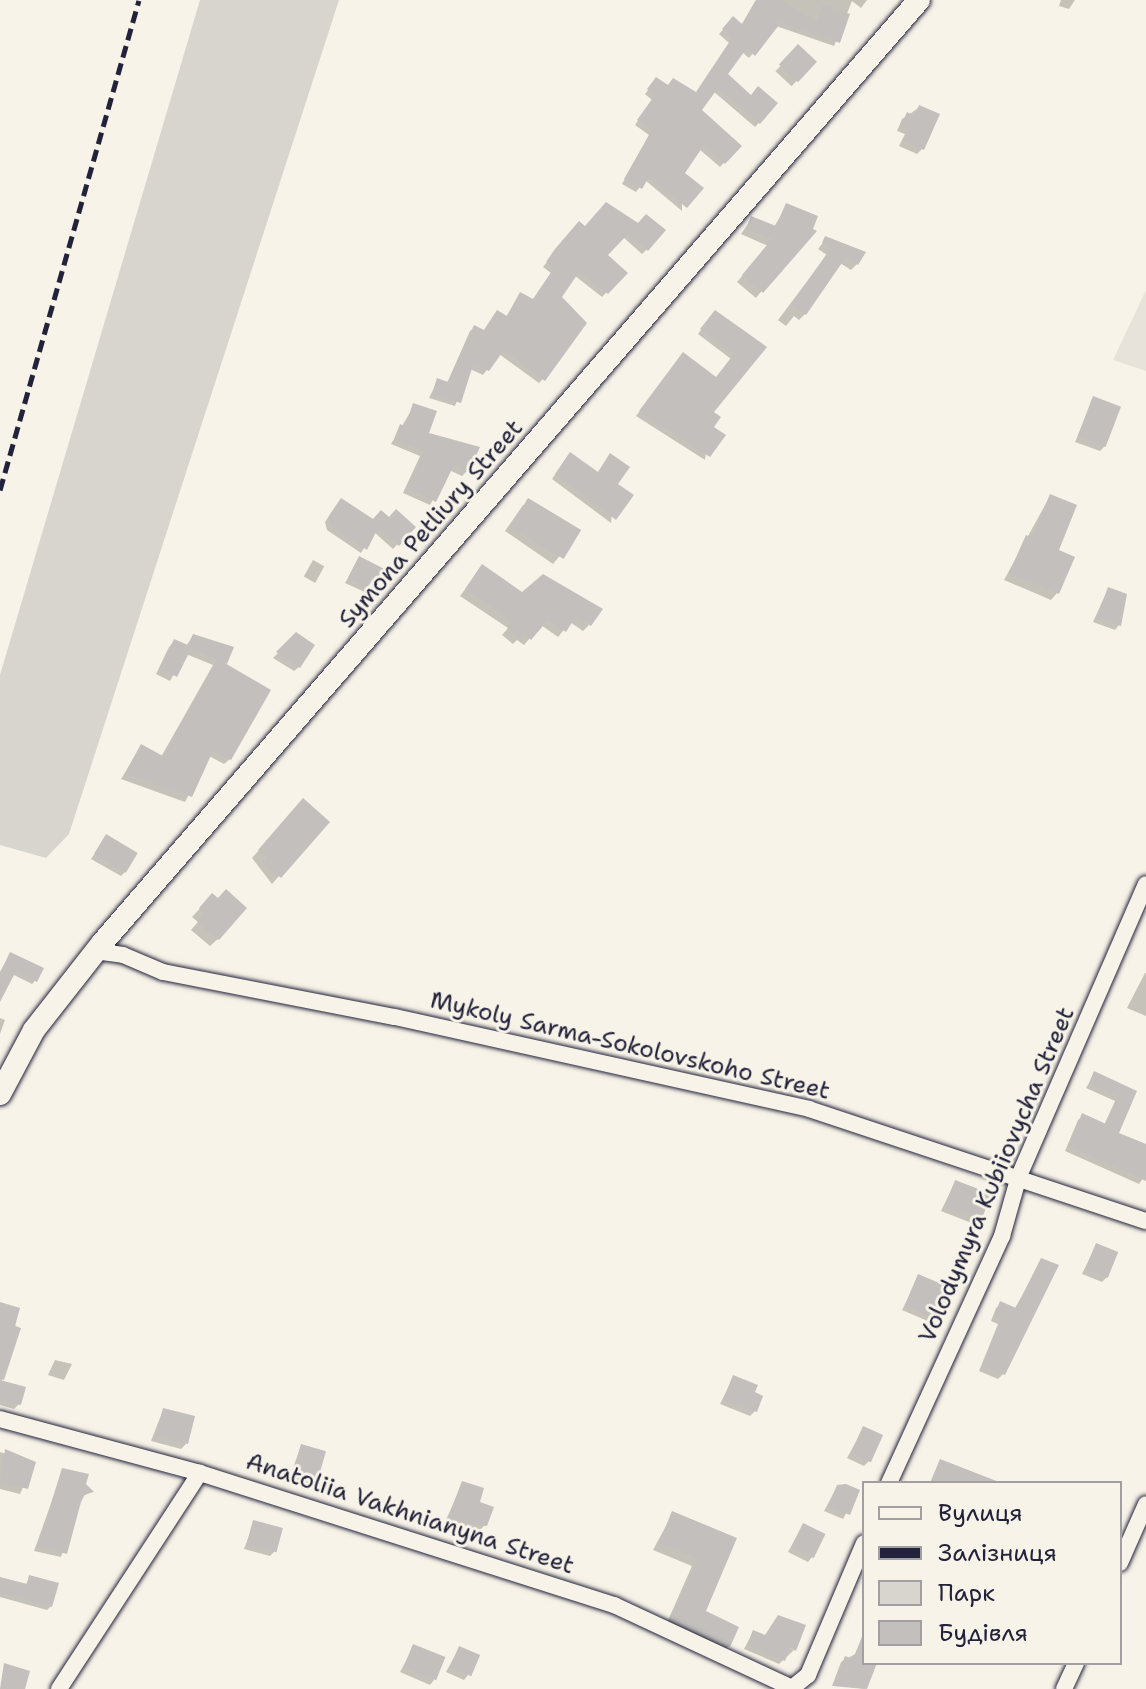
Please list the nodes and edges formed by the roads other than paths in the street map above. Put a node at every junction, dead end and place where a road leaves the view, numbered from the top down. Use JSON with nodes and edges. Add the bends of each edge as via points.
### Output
{"nodes":[{"id":1,"x":919,"y":0,"type":"edge"},
{"id":2,"x":1146,"y":884,"type":"edge"},
{"id":3,"x":95,"y":951,"type":"junction"},
{"id":4,"x":0,"y":1094,"type":"edge"},
{"id":5,"x":1019,"y":1176,"type":"junction"},
{"id":6,"x":1146,"y":1221,"type":"edge"},
{"id":7,"x":0,"y":1419,"type":"edge"},
{"id":8,"x":200,"y":1473,"type":"junction"},
{"id":9,"x":890,"y":1481,"type":"edge"},
{"id":10,"x":1146,"y":1504,"type":"edge"},
{"id":11,"x":862,"y":1548,"type":"edge"},
{"id":12,"x":1122,"y":1558,"type":"edge"},
{"id":13,"x":1075,"y":1665,"type":"edge"},
{"id":14,"x":792,"y":1688,"type":"edge"},
{"id":15,"x":59,"y":1689,"type":"edge"},
{"id":16,"x":1064,"y":1689,"type":"edge"}],
"edges":[{"from":1,"to":3,"type":"street","name":"Symona Petliury Street"},
{"from":2,"to":5,"type":"street","name":"Volodymyra Kubiiovycha Street"},
{"from":3,"to":4,"type":"street","name":"Symona Petliury Street","via":[[34,1030]]},
{"from":3,"to":5,"type":"street","name":"Mykoly Sarma-Sokolovskoho Street","via":[[123,955],[163,972],[809,1109]]},
{"from":5,"to":6,"type":"street","name":"Mykoly Sarma-Sokolovskoho Street"},
{"from":5,"to":9,"type":"street","name":"Volodymyra Kubiiovycha Street","via":[[1002,1236]]},
{"from":7,"to":8,"type":"street","name":"Anatoliia Vakhnianyna Street"},
{"from":8,"to":14,"type":"street","name":"Anatoliia Vakhnianyna Street","via":[[614,1605]]},
{"from":8,"to":15,"type":"street"},
{"from":10,"to":12,"type":"street"},
{"from":11,"to":14,"type":"street","via":[[808,1675]]},
{"from":13,"to":16,"type":"street"}]}
